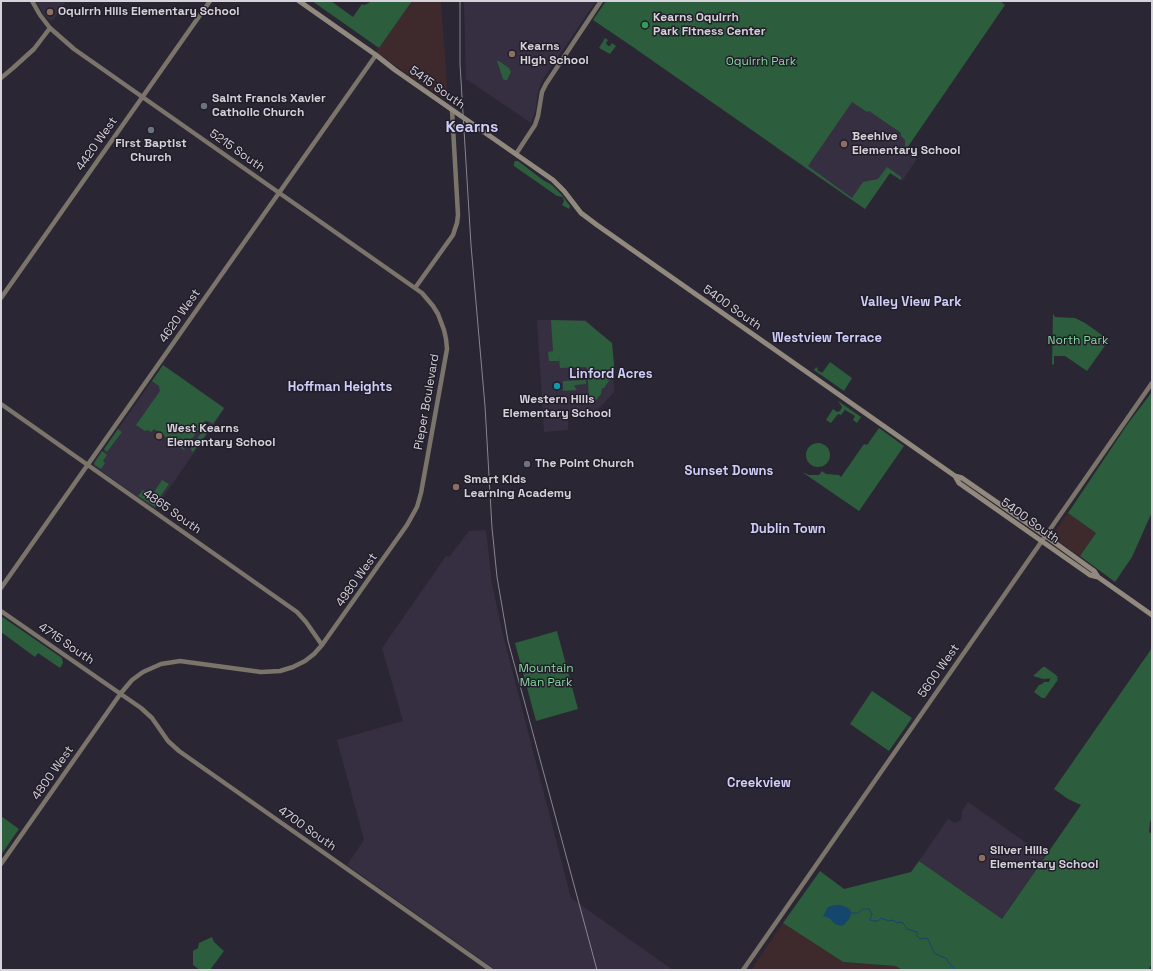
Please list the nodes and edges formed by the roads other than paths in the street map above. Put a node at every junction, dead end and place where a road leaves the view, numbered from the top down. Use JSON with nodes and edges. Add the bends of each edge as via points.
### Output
{"nodes":[{"id":1,"x":32,"y":1,"type":"edge"},
{"id":2,"x":210,"y":1,"type":"edge"},
{"id":3,"x":299,"y":1,"type":"edge"},
{"id":4,"x":601,"y":1,"type":"edge"},
{"id":5,"x":50,"y":28,"type":"junction"},
{"id":6,"x":376,"y":55,"type":"junction"},
{"id":7,"x":1,"y":78,"type":"edge"},
{"id":8,"x":143,"y":97,"type":"junction"},
{"id":9,"x":452,"y":110,"type":"junction"},
{"id":10,"x":516,"y":154,"type":"junction"},
{"id":11,"x":279,"y":192,"type":"junction"},
{"id":12,"x":597,"y":225,"type":"joint"},
{"id":13,"x":416,"y":288,"type":"junction"},
{"id":14,"x":1,"y":298,"type":"edge"},
{"id":15,"x":1152,"y":383,"type":"edge"},
{"id":16,"x":1,"y":404,"type":"edge"},
{"id":17,"x":87,"y":465,"type":"junction"},
{"id":18,"x":955,"y":476,"type":"junction"},
{"id":19,"x":407,"y":525,"type":"joint"},
{"id":20,"x":1045,"y":536,"type":"junction"},
{"id":21,"x":1042,"y":541,"type":"junction"},
{"id":22,"x":1098,"y":577,"type":"junction"},
{"id":23,"x":1,"y":588,"type":"edge"},
{"id":24,"x":1,"y":611,"type":"edge"},
{"id":25,"x":1152,"y":614,"type":"edge"},
{"id":26,"x":322,"y":645,"type":"junction"},
{"id":27,"x":121,"y":693,"type":"junction"},
{"id":28,"x":1,"y":864,"type":"edge"},
{"id":29,"x":491,"y":970,"type":"edge"},
{"id":30,"x":743,"y":970,"type":"edge"}],
"edges":[{"from":1,"to":5,"type":"street","name":"5215 South"},
{"from":2,"to":8,"type":"street","name":"4420 West"},
{"from":3,"to":6,"type":"main road","name":"5415 South"},
{"from":4,"to":10,"type":"street","via":[[546,84],[535,125]]},
{"from":5,"to":7,"type":"street","via":[[34,49]]},
{"from":5,"to":8,"type":"street","name":"5215 South","via":[[74,49]]},
{"from":6,"to":9,"type":"main road","name":"5415 South"},
{"from":6,"to":11,"type":"street","name":"4620 West"},
{"from":8,"to":11,"type":"street","name":"5215 South"},
{"from":8,"to":14,"type":"street","name":"4420 West"},
{"from":9,"to":10,"type":"main road","name":"5415 South"},
{"from":9,"to":13,"type":"street","via":[[458,215],[456,227]]},
{"from":10,"to":12,"type":"main road","name":"5415 South","via":[[558,185],[581,213]]},
{"from":11,"to":13,"type":"street","name":"5215 South"},
{"from":11,"to":17,"type":"street","name":"4620 West"},
{"from":12,"to":18,"type":"main road","name":"5400 South"},
{"from":13,"to":19,"type":"street","name":"Pieper Boulevard","via":[[438,314],[447,349],[419,500]]},
{"from":15,"to":20,"type":"street","name":"5600 West"},
{"from":16,"to":17,"type":"street","name":"4865 South"},
{"from":17,"to":23,"type":"street","name":"4620 West"},
{"from":17,"to":26,"type":"street","name":"4865 South","via":[[297,612]]},
{"from":18,"to":20,"type":"main road","name":"5400 South","via":[[962,478]]},
{"from":18,"to":21,"type":"main road","name":"5400 South","via":[[959,483]]},
{"from":19,"to":26,"type":"street","name":"4980 West"},
{"from":20,"to":21,"type":"street","name":"5600 West"},
{"from":20,"to":22,"type":"main road","name":"5400 South","via":[[1094,571]]},
{"from":21,"to":22,"type":"main road","name":"5400 South","via":[[1090,575]]},
{"from":21,"to":30,"type":"street","name":"5600 West"},
{"from":22,"to":25,"type":"main road","name":"5400 South"},
{"from":24,"to":27,"type":"street","name":"4715 South"},
{"from":26,"to":27,"type":"street","name":"4980 West","via":[[300,664],[271,672],[187,661],[156,665],[132,680]]},
{"from":27,"to":28,"type":"street","name":"4800 West"},
{"from":27,"to":29,"type":"street","name":"4700 South","via":[[145,710],[168,741],[179,751]]}]}
